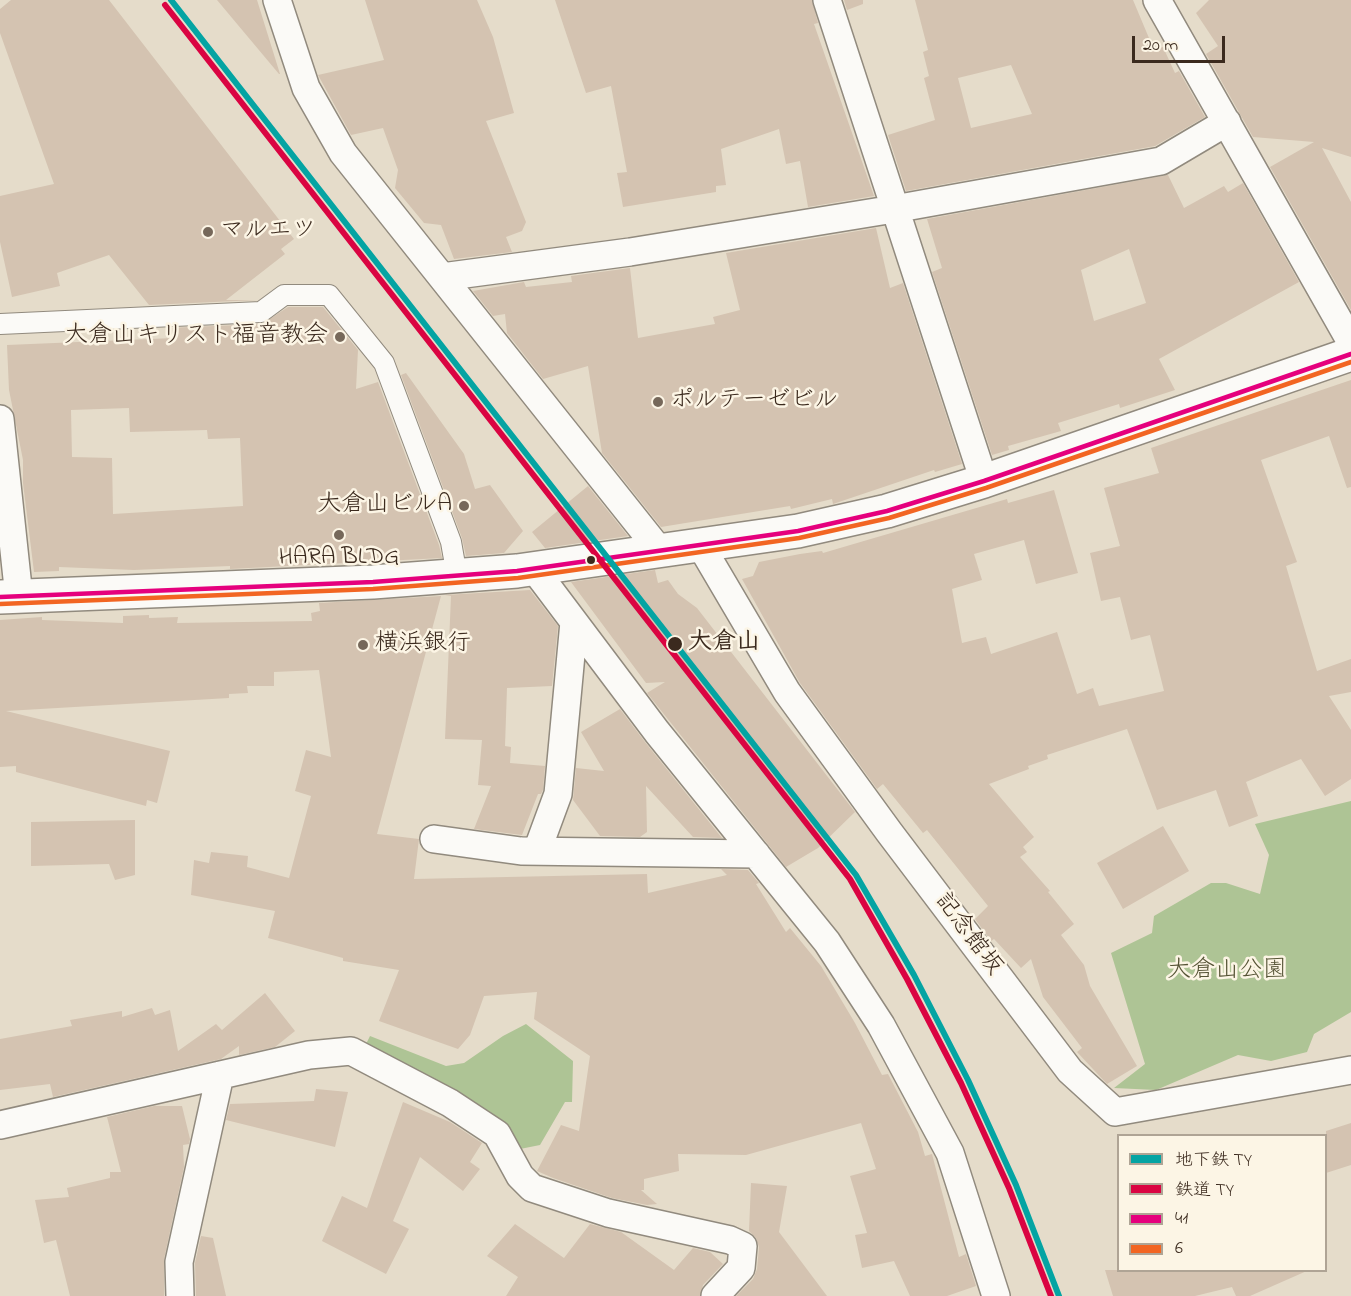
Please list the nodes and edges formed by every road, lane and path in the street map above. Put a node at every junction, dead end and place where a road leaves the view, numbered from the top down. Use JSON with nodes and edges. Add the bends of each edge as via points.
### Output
{"nodes":[{"id":1,"x":277,"y":0,"type":"edge"},
{"id":2,"x":827,"y":0,"type":"edge"},
{"id":3,"x":1157,"y":0,"type":"edge"},
{"id":4,"x":1227,"y":122,"type":"junction"},
{"id":5,"x":894,"y":209,"type":"junction"},
{"id":6,"x":442,"y":277,"type":"junction"},
{"id":7,"x":0,"y":324,"type":"edge"},
{"id":8,"x":1351,"y":342,"type":"edge"},
{"id":9,"x":1351,"y":354,"type":"edge"},
{"id":10,"x":0,"y":419,"type":"edge"},
{"id":11,"x":984,"y":481,"type":"junction"},
{"id":12,"x":701,"y":546,"type":"junction"},
{"id":13,"x":660,"y":551,"type":"junction"},
{"id":14,"x":535,"y":570,"type":"junction"},
{"id":15,"x":457,"y":576,"type":"junction"},
{"id":16,"x":9,"y":597,"type":"edge"},
{"id":17,"x":574,"y":622,"type":"junction"},
{"id":18,"x":434,"y":839,"type":"dead end"},
{"id":19,"x":537,"y":850,"type":"junction"},
{"id":20,"x":756,"y":854,"type":"junction"},
{"id":21,"x":1351,"y":1070,"type":"edge"},
{"id":22,"x":220,"y":1075,"type":"junction"},
{"id":23,"x":0,"y":1125,"type":"edge"},
{"id":24,"x":180,"y":1296,"type":"edge"},
{"id":25,"x":716,"y":1296,"type":"edge"},
{"id":26,"x":996,"y":1296,"type":"edge"}],
"edges":[{"from":1,"to":6,"type":"street","via":[[306,88],[343,153]]},
{"from":2,"to":5,"type":"street"},
{"from":3,"to":4,"type":"street"},
{"from":4,"to":5,"type":"street","via":[[1161,161]]},
{"from":4,"to":8,"type":"street"},
{"from":5,"to":6,"type":"street","via":[[630,252]]},
{"from":5,"to":11,"type":"street"},
{"from":6,"to":13,"type":"street"},
{"from":7,"to":15,"type":"street","via":[[261,312],[284,295],[329,295],[384,363],[451,542]]},
{"from":9,"to":11,"type":"street"},
{"from":10,"to":16,"type":"street"},
{"from":11,"to":12,"type":"street","via":[[887,511],[798,531]]},
{"from":12,"to":13,"type":"street"},
{"from":12,"to":21,"type":"street","name":"記念館坂","via":[[787,692],[888,832],[1070,1071],[1115,1112]]},
{"from":13,"to":14,"type":"street"},
{"from":14,"to":15,"type":"street"},
{"from":14,"to":17,"type":"street"},
{"from":15,"to":16,"type":"street"},
{"from":17,"to":19,"type":"street","via":[[558,794]]},
{"from":17,"to":20,"type":"street"},
{"from":18,"to":19,"type":"street"},
{"from":19,"to":20,"type":"street"},
{"from":20,"to":26,"type":"street","via":[[827,942],[881,1025],[950,1153]]},
{"from":22,"to":23,"type":"street"},
{"from":22,"to":24,"type":"street","via":[[179,1262]]},
{"from":22,"to":25,"type":"street","via":[[309,1055],[351,1051],[450,1103],[497,1134],[520,1176],[532,1188],[609,1213],[743,1246],[741,1268]]}]}
